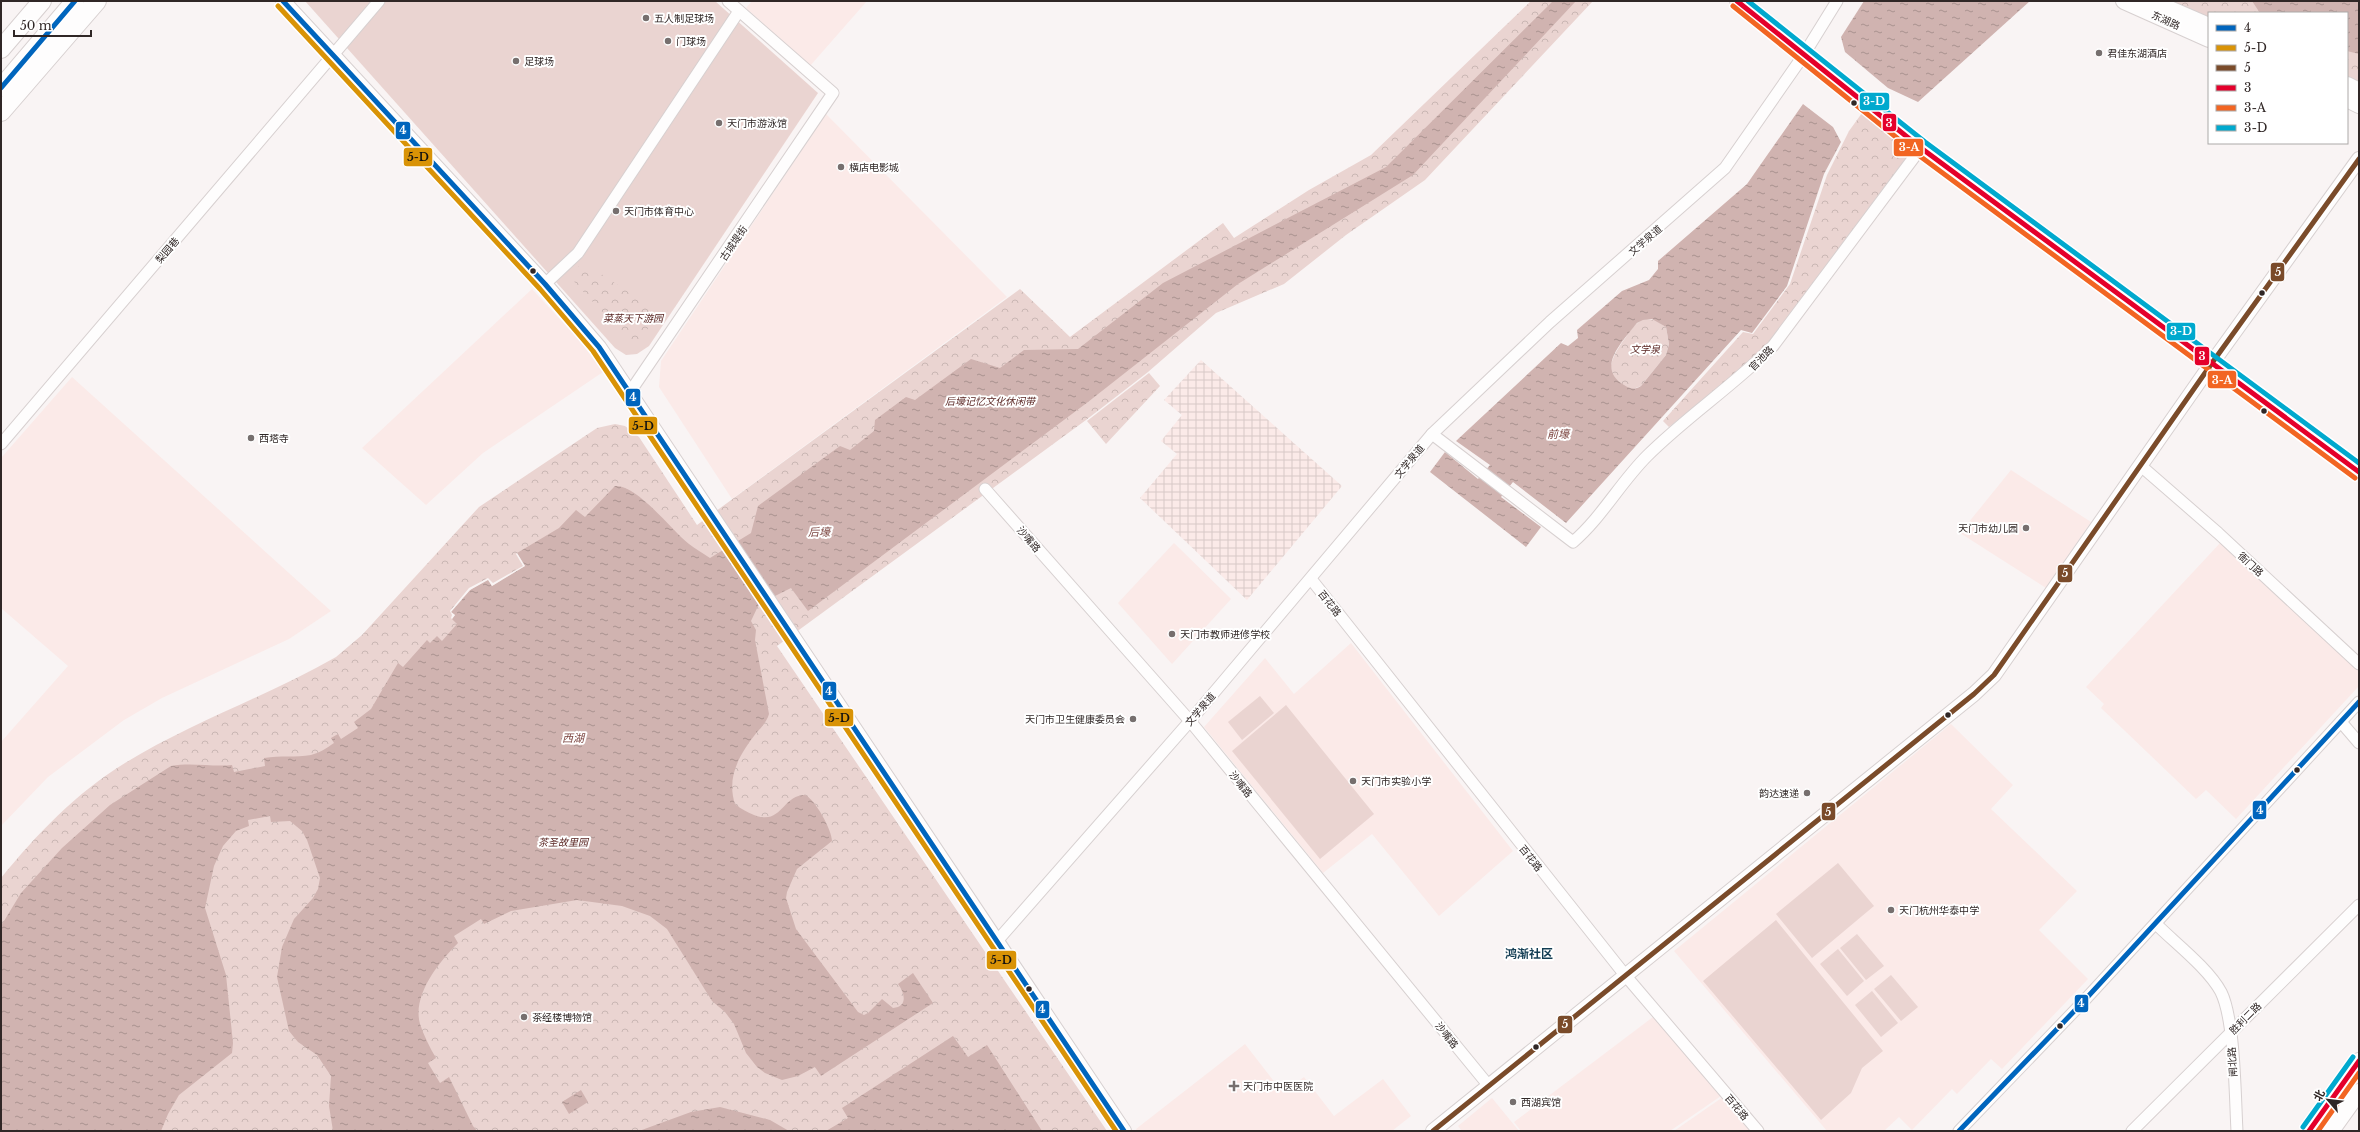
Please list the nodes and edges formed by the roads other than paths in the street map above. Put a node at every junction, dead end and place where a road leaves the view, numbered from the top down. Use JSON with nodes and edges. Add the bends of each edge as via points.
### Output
{"nodes":[{"id":1,"x":42,"y":1,"type":"edge"},
{"id":2,"x":63,"y":1,"type":"edge"},
{"id":3,"x":75,"y":1,"type":"edge"},
{"id":4,"x":97,"y":1,"type":"edge"},
{"id":5,"x":283,"y":1,"type":"edge"},
{"id":6,"x":379,"y":1,"type":"edge"},
{"id":7,"x":728,"y":1,"type":"edge"},
{"id":8,"x":1737,"y":1,"type":"edge"},
{"id":9,"x":1837,"y":1,"type":"edge"},
{"id":10,"x":2124,"y":1,"type":"edge"},
{"id":11,"x":2151,"y":1,"type":"edge"},
{"id":12,"x":740,"y":11,"type":"junction"},
{"id":13,"x":2208,"y":26,"type":"edge"},
{"id":14,"x":2208,"y":39,"type":"edge"},
{"id":15,"x":1,"y":49,"type":"edge"},
{"id":16,"x":332,"y":56,"type":"junction"},
{"id":17,"x":1803,"y":56,"type":"junction"},
{"id":18,"x":1,"y":73,"type":"edge"},
{"id":19,"x":2348,"y":86,"type":"edge"},
{"id":20,"x":1,"y":88,"type":"edge"},
{"id":21,"x":2359,"y":91,"type":"edge"},
{"id":22,"x":2348,"y":100,"type":"edge"},
{"id":23,"x":2359,"y":105,"type":"edge"},
{"id":24,"x":1,"y":112,"type":"edge"},
{"id":25,"x":1921,"y":148,"type":"junction"},
{"id":26,"x":2359,"y":159,"type":"edge"},
{"id":27,"x":545,"y":284,"type":"junction"},
{"id":28,"x":2212,"y":363,"type":"junction"},
{"id":29,"x":630,"y":392,"type":"junction"},
{"id":30,"x":1432,"y":434,"type":"junction"},
{"id":31,"x":1,"y":444,"type":"edge"},
{"id":32,"x":2141,"y":466,"type":"junction"},
{"id":33,"x":2359,"y":472,"type":"edge"},
{"id":34,"x":985,"y":489,"type":"dead end"},
{"id":35,"x":1311,"y":578,"type":"junction"},
{"id":36,"x":2359,"y":664,"type":"edge"},
{"id":37,"x":2359,"y":702,"type":"edge"},
{"id":38,"x":1190,"y":721,"type":"junction"},
{"id":39,"x":2341,"y":722,"type":"junction"},
{"id":40,"x":2359,"y":743,"type":"edge"},
{"id":41,"x":2359,"y":905,"type":"edge"},
{"id":42,"x":2156,"y":924,"type":"junction"},
{"id":43,"x":997,"y":941,"type":"junction"},
{"id":44,"x":1625,"y":975,"type":"junction"},
{"id":45,"x":2230,"y":1034,"type":"junction"},
{"id":46,"x":2359,"y":1061,"type":"edge"},
{"id":47,"x":1489,"y":1086,"type":"junction"},
{"id":48,"x":2359,"y":1092,"type":"edge"},
{"id":49,"x":1124,"y":1131,"type":"edge"},
{"id":50,"x":1433,"y":1131,"type":"edge"},
{"id":51,"x":1758,"y":1131,"type":"edge"},
{"id":52,"x":1959,"y":1131,"type":"edge"},
{"id":53,"x":2132,"y":1131,"type":"edge"},
{"id":54,"x":2237,"y":1131,"type":"edge"},
{"id":55,"x":2309,"y":1131,"type":"edge"},
{"id":56,"x":2331,"y":1131,"type":"edge"}],
"edges":[{"from":1,"to":15,"type":"main road"},
{"from":2,"to":18,"type":"main road"},
{"from":3,"to":20,"type":"main road"},
{"from":4,"to":24,"type":"main road"},
{"from":5,"to":16,"type":"street"},
{"from":6,"to":16,"type":"street","name":"梨园巷"},
{"from":7,"to":12,"type":"street"},
{"from":8,"to":17,"type":"street"},
{"from":9,"to":17,"type":"street","name":"文学泉道"},
{"from":10,"to":14,"type":"main road","name":"东湖路"},
{"from":11,"to":13,"type":"main road","name":"东湖路"},
{"from":12,"to":27,"type":"street","via":[[578,253]]},
{"from":12,"to":29,"type":"street","name":"古城堤街","via":[[832,93]]},
{"from":16,"to":27,"type":"street"},
{"from":16,"to":31,"type":"street","name":"梨园巷"},
{"from":17,"to":25,"type":"street"},
{"from":17,"to":30,"type":"street","name":"文学泉道","via":[[1725,168],[1550,322]]},
{"from":19,"to":21,"type":"main road"},
{"from":22,"to":23,"type":"main road"},
{"from":25,"to":28,"type":"street"},
{"from":25,"to":30,"type":"street","name":"官池路","via":[[1773,346],[1749,370],[1647,456],[1628,476],[1589,527],[1573,542]]},
{"from":26,"to":28,"type":"street"},
{"from":27,"to":29,"type":"street","via":[[600,348]]},
{"from":28,"to":32,"type":"street"},
{"from":28,"to":33,"type":"street"},
{"from":29,"to":43,"type":"street"},
{"from":30,"to":35,"type":"street","name":"文学泉道"},
{"from":32,"to":36,"type":"street","name":"衙门路","via":[[2218,533]]},
{"from":32,"to":44,"type":"street","via":[[2002,666],[1985,684]]},
{"from":34,"to":38,"type":"street","name":"沙嘴路"},
{"from":35,"to":38,"type":"street","name":"文学泉道"},
{"from":35,"to":44,"type":"street","name":"百花路"},
{"from":37,"to":39,"type":"street"},
{"from":38,"to":43,"type":"street","name":"文学泉道"},
{"from":38,"to":47,"type":"street","name":"沙嘴路"},
{"from":39,"to":40,"type":"street"},
{"from":39,"to":42,"type":"street"},
{"from":41,"to":45,"type":"street","name":"胜利二路"},
{"from":42,"to":45,"type":"street","name":"闸北路","via":[[2202,969],[2220,992]]},
{"from":42,"to":52,"type":"street"},
{"from":43,"to":49,"type":"street"},
{"from":44,"to":47,"type":"street"},
{"from":44,"to":51,"type":"street","name":"百花路"},
{"from":45,"to":53,"type":"street","name":"胜利二路"},
{"from":45,"to":54,"type":"street","name":"闸北路"},
{"from":46,"to":55,"type":"main road"},
{"from":47,"to":50,"type":"street"},
{"from":48,"to":56,"type":"main road"}]}
